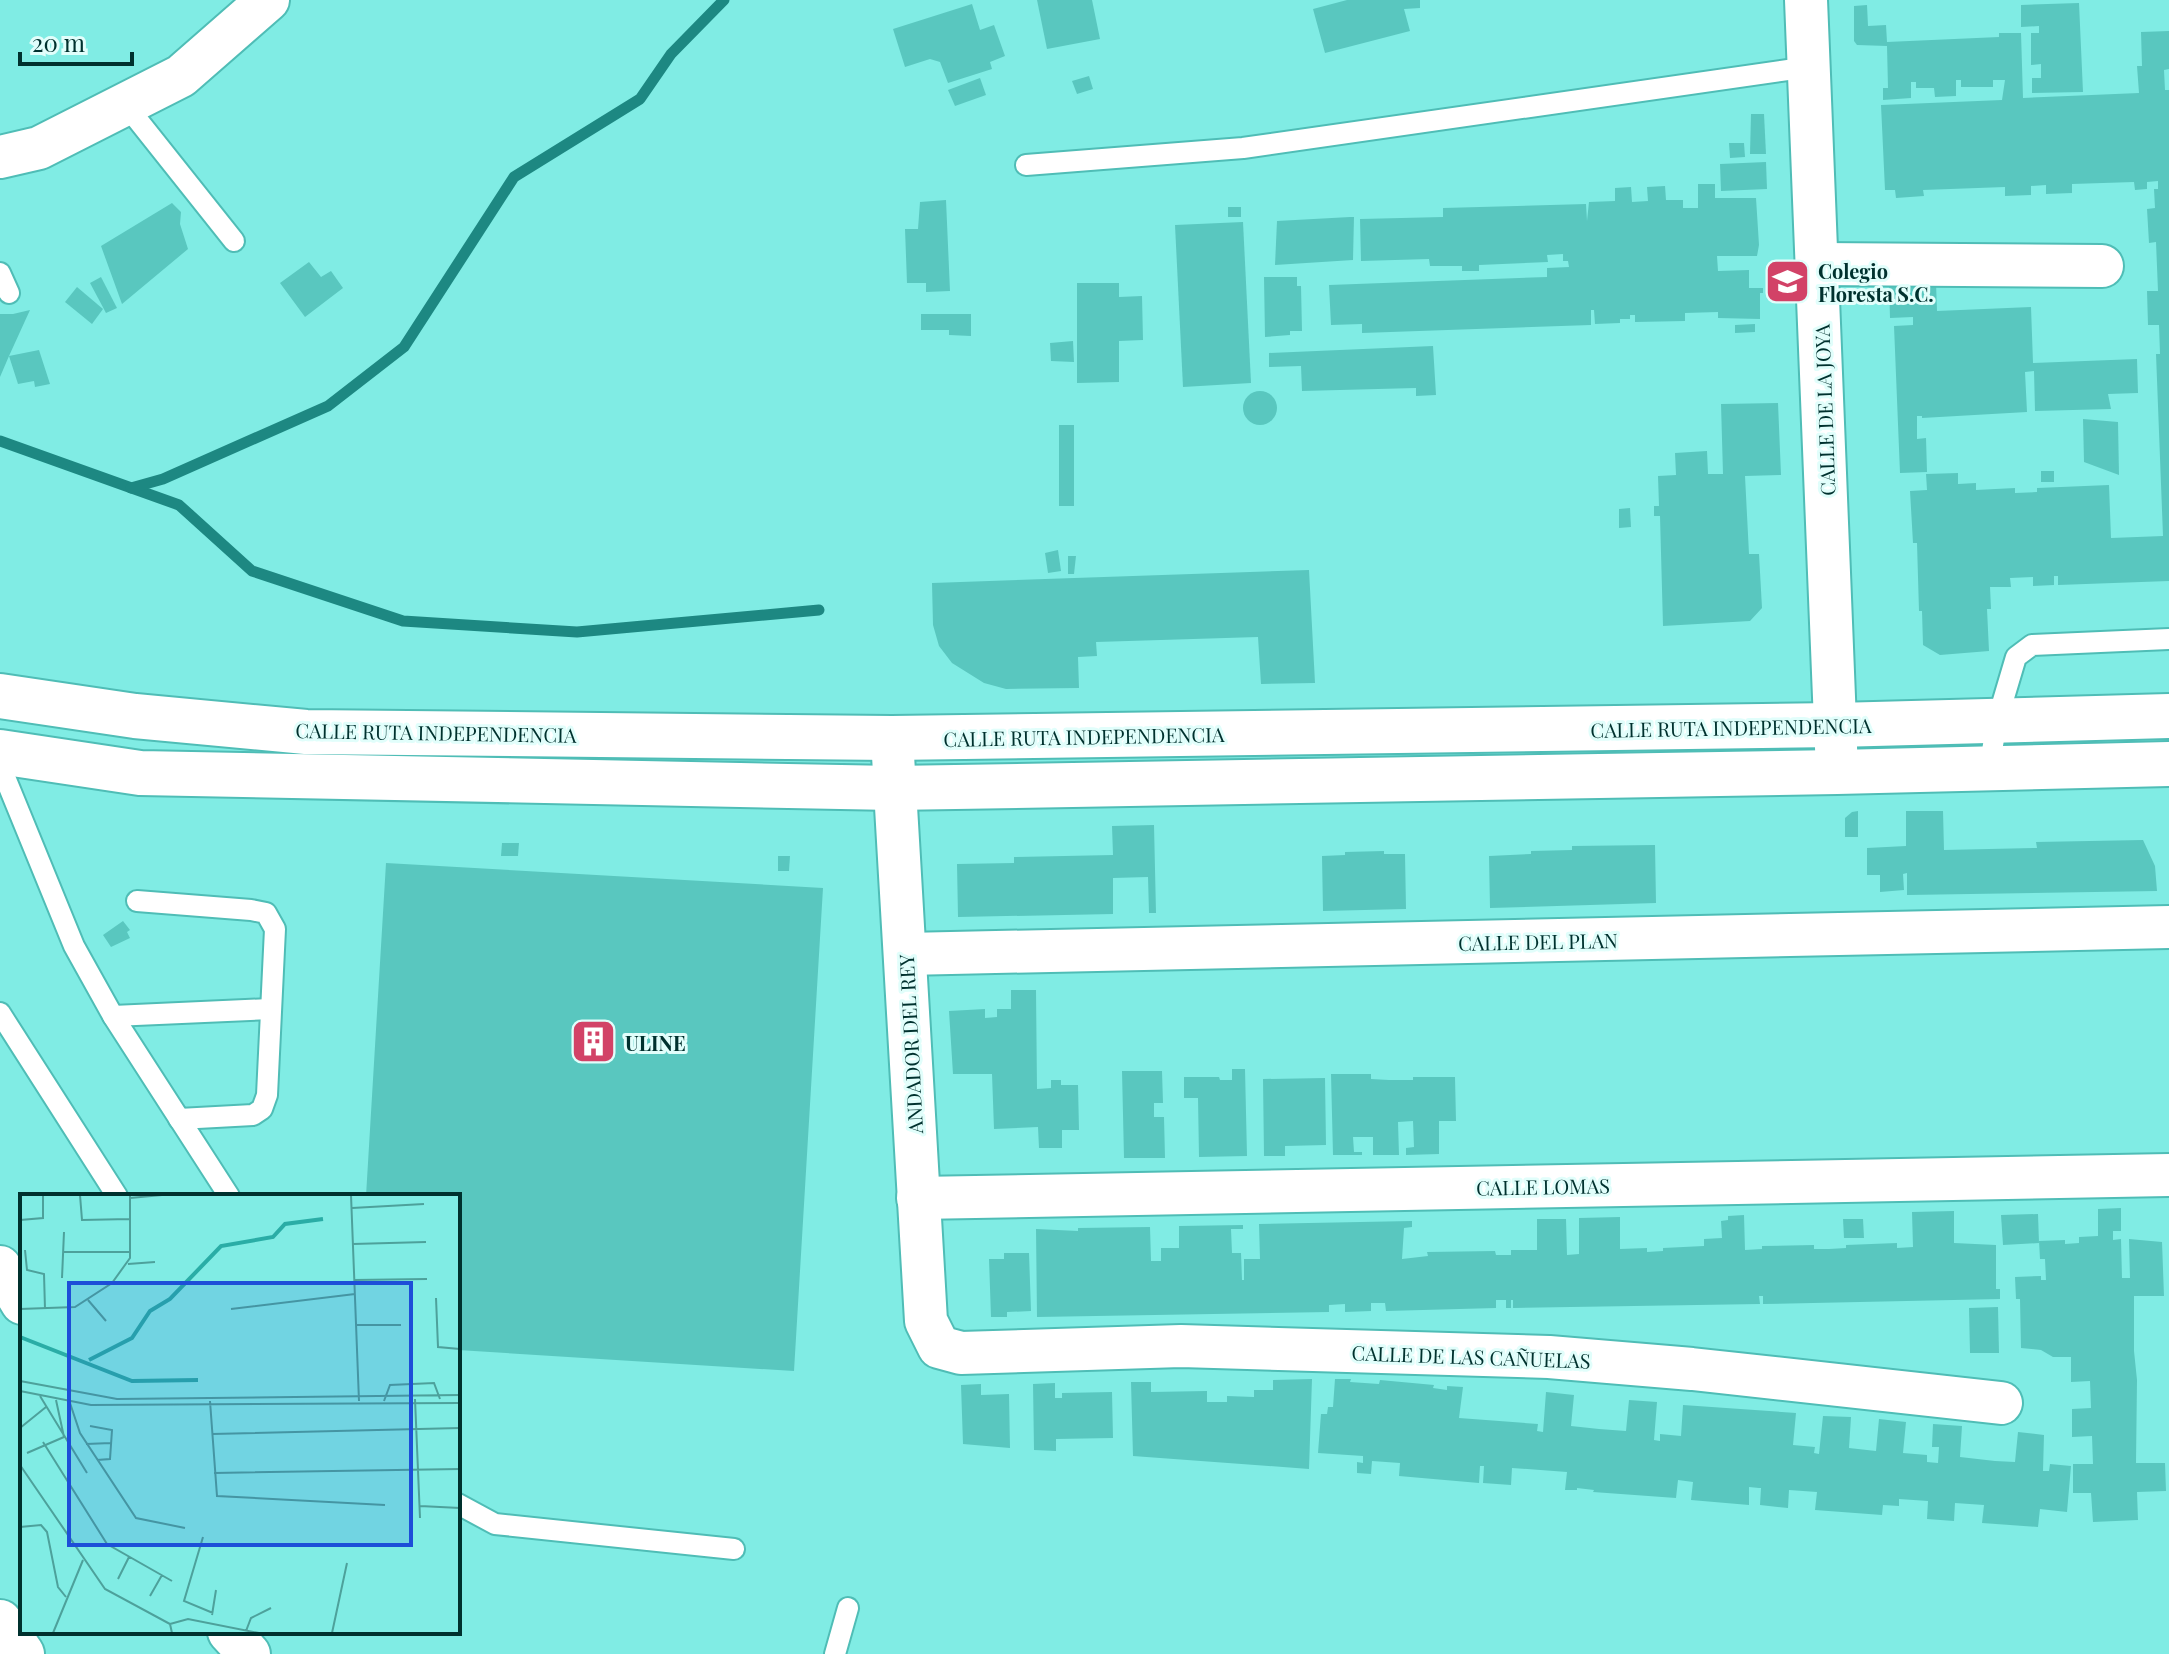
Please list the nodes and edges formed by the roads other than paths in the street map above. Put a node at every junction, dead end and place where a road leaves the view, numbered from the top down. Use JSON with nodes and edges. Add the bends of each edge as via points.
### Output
{"nodes":[{"id":1,"x":268,"y":0,"type":"edge"},
{"id":2,"x":1806,"y":0,"type":"edge"},
{"id":3,"x":1809,"y":67,"type":"junction"},
{"id":4,"x":125,"y":104,"type":"junction"},
{"id":5,"x":0,"y":157,"type":"edge"},
{"id":6,"x":1026,"y":165,"type":"dead end"},
{"id":7,"x":234,"y":241,"type":"dead end"},
{"id":8,"x":1818,"y":264,"type":"junction"},
{"id":9,"x":2102,"y":266,"type":"dead end"},
{"id":10,"x":0,"y":273,"type":"edge"},
{"id":11,"x":9,"y":293,"type":"dead end"},
{"id":12,"x":2169,"y":639,"type":"edge"},
{"id":13,"x":0,"y":696,"type":"edge"},
{"id":14,"x":2169,"y":716,"type":"edge"},
{"id":15,"x":1997,"y":721,"type":"junction"},
{"id":16,"x":1836,"y":725,"type":"junction"},
{"id":17,"x":892,"y":738,"type":"junction"},
{"id":18,"x":0,"y":752,"type":"edge"},
{"id":19,"x":2169,"y":764,"type":"edge"},
{"id":20,"x":0,"y":765,"type":"edge"},
{"id":21,"x":1989,"y":769,"type":"junction"},
{"id":22,"x":1837,"y":772,"type":"junction"},
{"id":23,"x":893,"y":788,"type":"junction"},
{"id":24,"x":137,"y":901,"type":"dead end"},
{"id":25,"x":2169,"y":927,"type":"edge"},
{"id":26,"x":906,"y":954,"type":"junction"},
{"id":27,"x":270,"y":1009,"type":"junction"},
{"id":28,"x":0,"y":1013,"type":"edge"},
{"id":29,"x":113,"y":1016,"type":"junction"},
{"id":30,"x":179,"y":1119,"type":"junction"},
{"id":31,"x":2169,"y":1175,"type":"edge"},
{"id":32,"x":116,"y":1194,"type":"edge"},
{"id":33,"x":228,"y":1194,"type":"edge"},
{"id":34,"x":918,"y":1198,"type":"junction"},
{"id":35,"x":0,"y":1267,"type":"edge"},
{"id":36,"x":20,"y":1300,"type":"edge"},
{"id":37,"x":939,"y":1347,"type":"joint"},
{"id":38,"x":2001,"y":1403,"type":"dead end"},
{"id":39,"x":460,"y":1505,"type":"edge"},
{"id":40,"x":734,"y":1549,"type":"dead end"},
{"id":41,"x":848,"y":1608,"type":"dead end"},
{"id":42,"x":0,"y":1622,"type":"edge"},
{"id":43,"x":231,"y":1634,"type":"edge"},
{"id":44,"x":22,"y":1654,"type":"edge"},
{"id":45,"x":249,"y":1654,"type":"edge"},
{"id":46,"x":835,"y":1654,"type":"edge"}],
"edges":[{"from":1,"to":4,"type":"street","via":[[181,76]]},
{"from":2,"to":3,"type":"street","name":"CALLE DE LA JOYA"},
{"from":3,"to":6,"type":"lane","via":[[1243,148]]},
{"from":3,"to":8,"type":"street","name":"CALLE DE LA JOYA"},
{"from":4,"to":5,"type":"street","via":[[39,148]]},
{"from":4,"to":7,"type":"lane"},
{"from":8,"to":9,"type":"street"},
{"from":8,"to":16,"type":"street","name":"CALLE DE LA JOYA"},
{"from":10,"to":11,"type":"lane"},
{"from":12,"to":15,"type":"lane","via":[[2032,645],[2016,657]]},
{"from":13,"to":17,"type":"main road","name":"CALLE RUTA INDEPENDENCIA","via":[[135,716],[306,732]]},
{"from":14,"to":15,"type":"main road","name":"CALLE RUTA INDEPENDENCIA"},
{"from":15,"to":16,"type":"main road","name":"CALLE RUTA INDEPENDENCIA"},
{"from":15,"to":21,"type":"lane"},
{"from":16,"to":17,"type":"main road","name":"CALLE RUTA INDEPENDENCIA"},
{"from":16,"to":22,"type":"street","name":"CALLE DE LA JOYA"},
{"from":17,"to":23,"type":"street","name":"ANDADOR DEL REY"},
{"from":18,"to":23,"type":"main road","via":[[140,773]]},
{"from":19,"to":21,"type":"main road"},
{"from":20,"to":29,"type":"lane","via":[[74,946]]},
{"from":21,"to":22,"type":"main road"},
{"from":22,"to":23,"type":"main road"},
{"from":23,"to":26,"type":"street","name":"ANDADOR DEL REY"},
{"from":24,"to":27,"type":"lane","via":[[266,913],[275,929]]},
{"from":25,"to":26,"type":"street","name":"CALLE DEL PLAN"},
{"from":26,"to":34,"type":"street","name":"ANDADOR DEL REY"},
{"from":27,"to":29,"type":"lane"},
{"from":27,"to":30,"type":"lane","via":[[262,1109],[253,1115]]},
{"from":28,"to":32,"type":"lane"},
{"from":29,"to":30,"type":"lane"},
{"from":30,"to":33,"type":"lane"},
{"from":31,"to":34,"type":"street","name":"CALLE LOMAS"},
{"from":34,"to":37,"type":"street","name":"ANDADOR DEL REY","via":[[926,1321]]},
{"from":35,"to":36,"type":"street"},
{"from":37,"to":38,"type":"street","name":"CALLE DE LAS CAÑUELAS","via":[[961,1353],[1181,1346],[1549,1357]]},
{"from":39,"to":40,"type":"lane","via":[[495,1524]]},
{"from":41,"to":46,"type":"lane"},
{"from":42,"to":44,"type":"main road"},
{"from":43,"to":45,"type":"street"}]}
